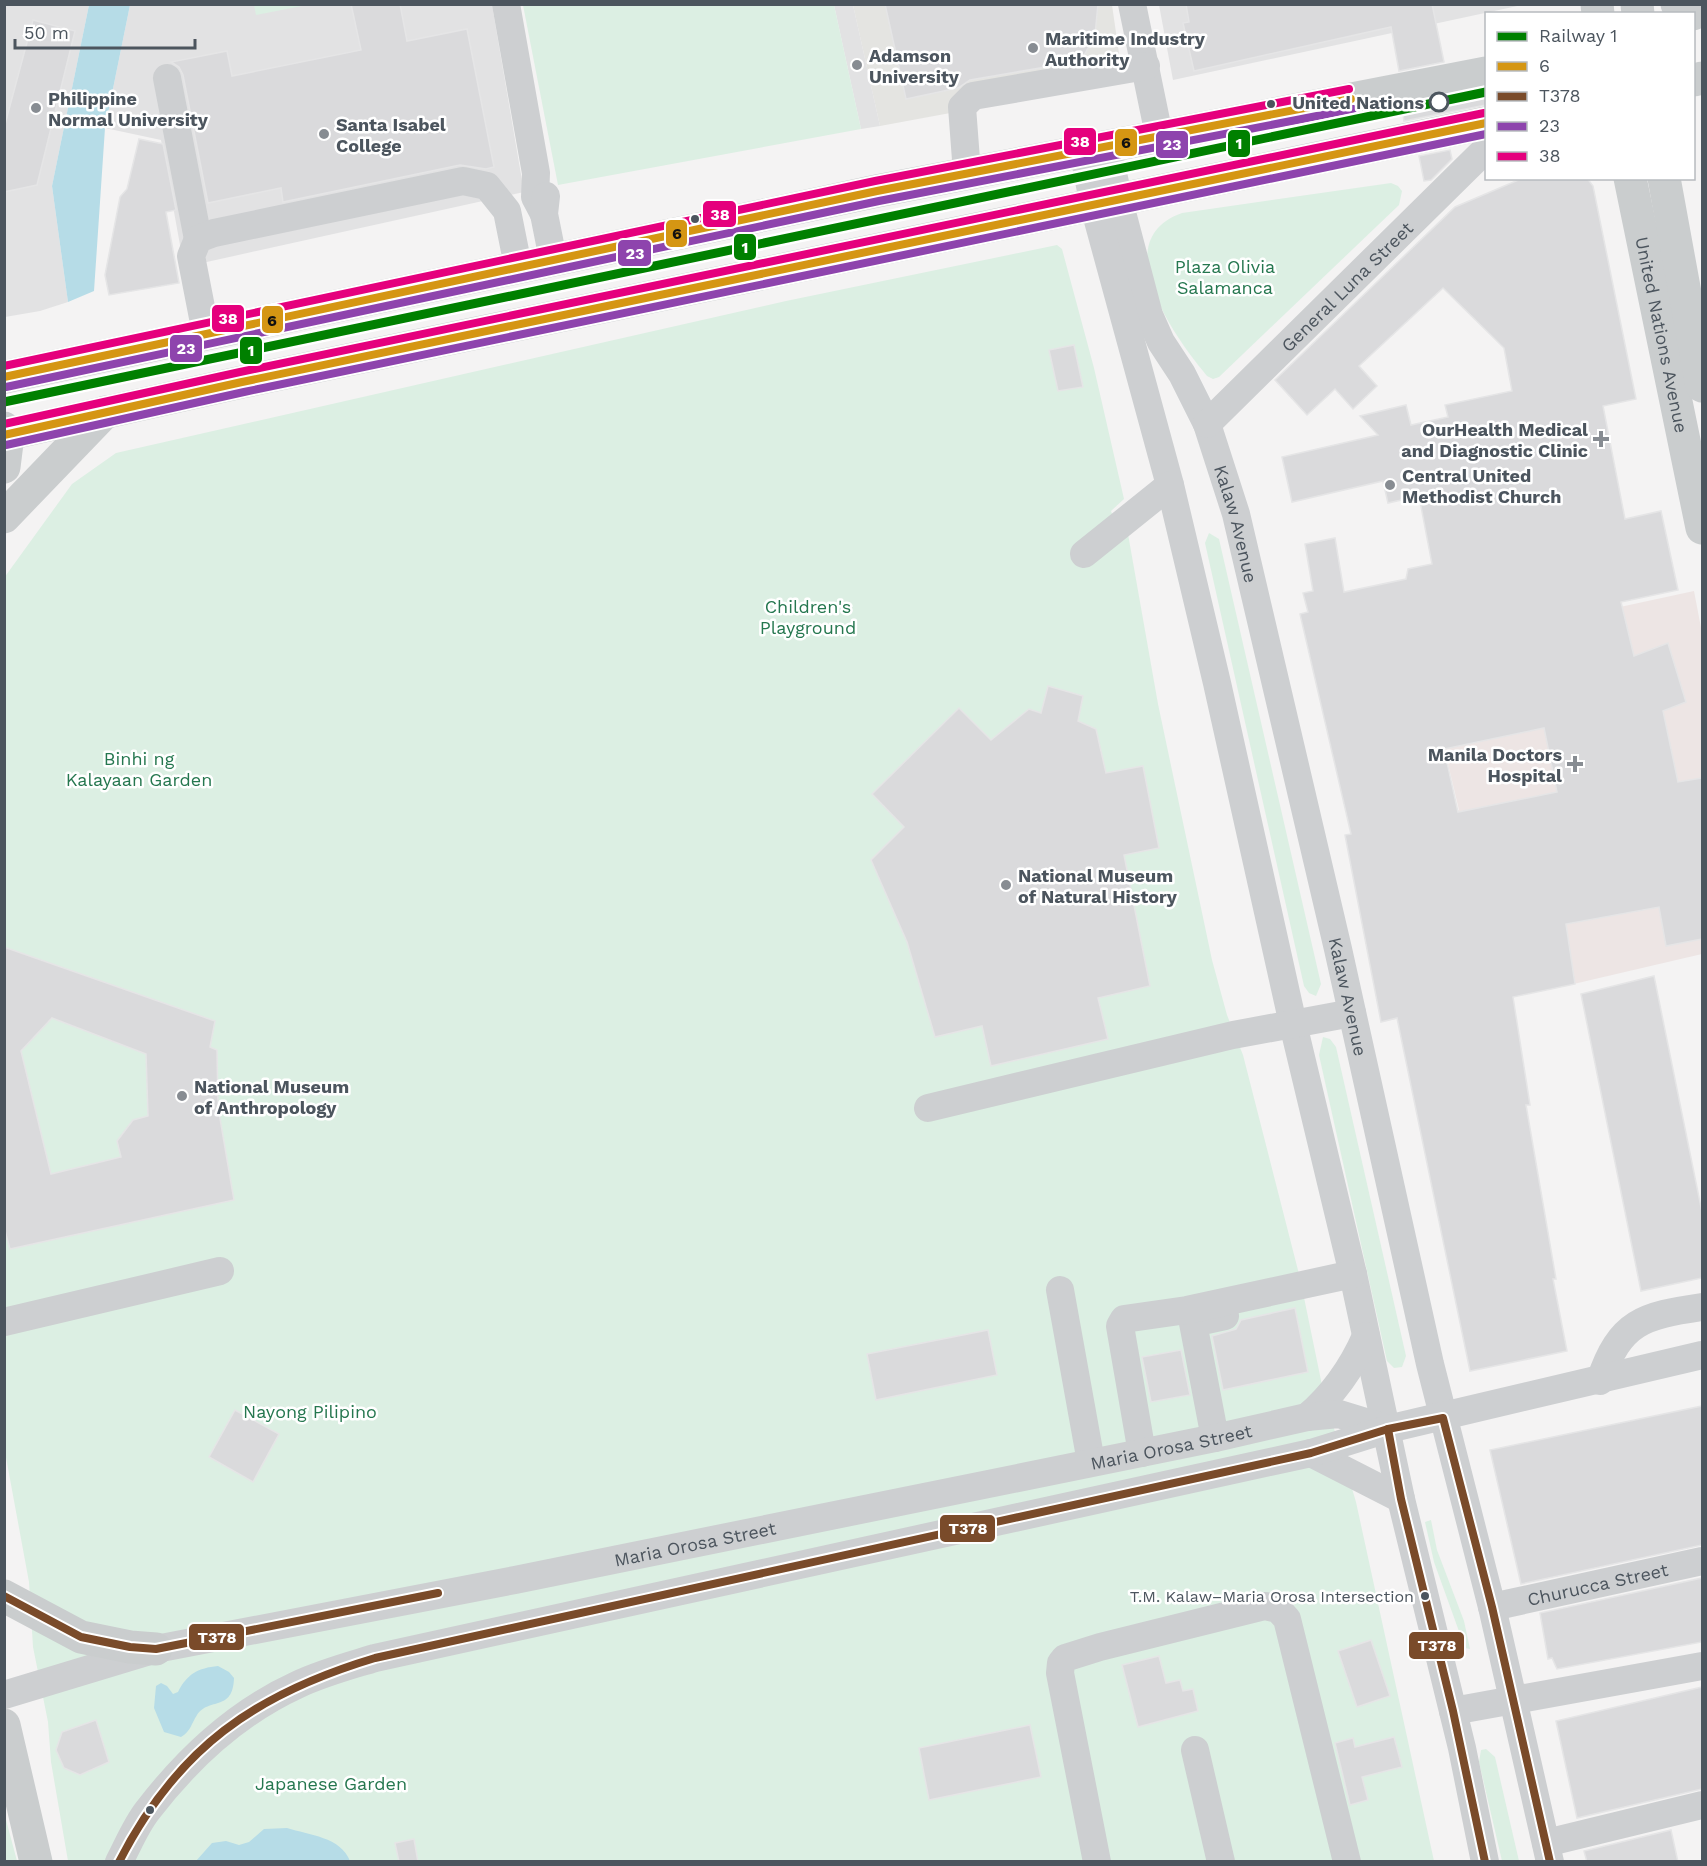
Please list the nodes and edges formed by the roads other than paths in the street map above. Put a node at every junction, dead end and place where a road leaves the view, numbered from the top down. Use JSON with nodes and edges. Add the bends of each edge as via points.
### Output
{"nodes":[{"id":1,"x":506,"y":4,"type":"edge"},
{"id":2,"x":1132,"y":4,"type":"edge"},
{"id":3,"x":1146,"y":66,"type":"junction"},
{"id":4,"x":1485,"y":73,"type":"edge"},
{"id":5,"x":167,"y":78,"type":"dead end"},
{"id":6,"x":1485,"y":123,"type":"edge"},
{"id":7,"x":1159,"y":135,"type":"junction"},
{"id":8,"x":1095,"y":148,"type":"junction"},
{"id":9,"x":1485,"y":150,"type":"edge"},
{"id":10,"x":967,"y":173,"type":"junction"},
{"id":11,"x":1664,"y":180,"type":"edge"},
{"id":12,"x":1630,"y":182,"type":"edge"},
{"id":13,"x":1107,"y":203,"type":"junction"},
{"id":14,"x":198,"y":240,"type":"junction"},
{"id":15,"x":553,"y":259,"type":"junction"},
{"id":16,"x":518,"y":266,"type":"junction"},
{"id":17,"x":206,"y":333,"type":"junction"},
{"id":18,"x":4,"y":377,"type":"edge"},
{"id":19,"x":1694,"y":396,"type":"edge"},
{"id":20,"x":106,"y":411,"type":"junction"},
{"id":21,"x":1207,"y":424,"type":"junction"},
{"id":22,"x":6,"y":433,"type":"edge"},
{"id":23,"x":4,"y":467,"type":"edge"},
{"id":24,"x":1170,"y":484,"type":"junction"},
{"id":25,"x":4,"y":517,"type":"edge"},
{"id":26,"x":1702,"y":528,"type":"edge"},
{"id":27,"x":1084,"y":554,"type":"dead end"},
{"id":28,"x":1352,"y":1013,"type":"junction"},
{"id":29,"x":1293,"y":1024,"type":"junction"},
{"id":30,"x":928,"y":1108,"type":"dead end"},
{"id":31,"x":220,"y":1271,"type":"dead end"},
{"id":32,"x":1355,"y":1283,"type":"junction"},
{"id":33,"x":1060,"y":1290,"type":"dead end"},
{"id":34,"x":1702,"y":1307,"type":"edge"},
{"id":35,"x":4,"y":1322,"type":"edge"},
{"id":36,"x":1366,"y":1336,"type":"junction"},
{"id":37,"x":1702,"y":1355,"type":"edge"},
{"id":38,"x":1600,"y":1381,"type":"junction"},
{"id":39,"x":1307,"y":1417,"type":"junction"},
{"id":40,"x":1443,"y":1418,"type":"junction"},
{"id":41,"x":1388,"y":1429,"type":"junction"},
{"id":42,"x":1215,"y":1438,"type":"junction"},
{"id":43,"x":1142,"y":1453,"type":"junction"},
{"id":44,"x":1311,"y":1454,"type":"junction"},
{"id":45,"x":1091,"y":1462,"type":"junction"},
{"id":46,"x":1401,"y":1499,"type":"junction"},
{"id":47,"x":1702,"y":1562,"type":"edge"},
{"id":48,"x":4,"y":1596,"type":"edge"},
{"id":49,"x":1492,"y":1607,"type":"junction"},
{"id":50,"x":156,"y":1649,"type":"junction"},
{"id":51,"x":1702,"y":1666,"type":"edge"},
{"id":52,"x":4,"y":1695,"type":"edge"},
{"id":53,"x":1513,"y":1700,"type":"junction"},
{"id":54,"x":1453,"y":1711,"type":"junction"},
{"id":55,"x":4,"y":1725,"type":"edge"},
{"id":56,"x":1195,"y":1750,"type":"dead end"},
{"id":57,"x":1702,"y":1805,"type":"edge"},
{"id":58,"x":1548,"y":1852,"type":"edge"},
{"id":59,"x":36,"y":1862,"type":"edge"},
{"id":60,"x":118,"y":1862,"type":"edge"},
{"id":61,"x":1097,"y":1862,"type":"edge"},
{"id":62,"x":1221,"y":1862,"type":"edge"},
{"id":63,"x":1347,"y":1862,"type":"edge"},
{"id":64,"x":1485,"y":1862,"type":"edge"}],
"edges":[{"from":1,"to":15,"type":"street","via":[[536,173],[546,194],[544,214]]},
{"from":2,"to":3,"type":"street"},
{"from":3,"to":7,"type":"street"},
{"from":3,"to":10,"type":"street","via":[[973,96],[962,107]]},
{"from":4,"to":7,"type":"main road"},
{"from":5,"to":14,"type":"street"},
{"from":6,"to":13,"type":"main road"},
{"from":7,"to":8,"type":"main road"},
{"from":8,"to":10,"type":"main road"},
{"from":8,"to":13,"type":"street","name":"Kalaw Avenue"},
{"from":9,"to":21,"type":"street","name":"General Luna Street"},
{"from":10,"to":15,"type":"main road"},
{"from":11,"to":19,"type":"main road","name":"United Nations Avenue"},
{"from":12,"to":19,"type":"main road","name":"United Nations Avenue"},
{"from":13,"to":20,"type":"main road"},
{"from":13,"to":21,"type":"street","name":"Kalaw Avenue","via":[[1149,315]]},
{"from":13,"to":24,"type":"street","name":"Kalaw Avenue"},
{"from":14,"to":16,"type":"street","via":[[214,233],[463,182],[487,186],[507,211]]},
{"from":14,"to":17,"type":"street","via":[[191,256]]},
{"from":15,"to":16,"type":"main road"},
{"from":16,"to":17,"type":"main road"},
{"from":17,"to":18,"type":"main road"},
{"from":19,"to":26,"type":"main road","name":"United Nations Avenue"},
{"from":20,"to":22,"type":"main road"},
{"from":20,"to":25,"type":"main road"},
{"from":21,"to":28,"type":"street","name":"Kalaw Avenue","via":[[1236,514]]},
{"from":22,"to":23,"type":"main road"},
{"from":24,"to":27,"type":"street"},
{"from":24,"to":29,"type":"street","name":"Kalaw Avenue"},
{"from":28,"to":29,"type":"street"},
{"from":28,"to":40,"type":"street","name":"Kalaw Avenue"},
{"from":29,"to":30,"type":"street"},
{"from":29,"to":32,"type":"street","name":"Kalaw Avenue"},
{"from":31,"to":35,"type":"street"},
{"from":32,"to":36,"type":"street","name":"Kalaw Avenue"},
{"from":32,"to":42,"type":"street","via":[[1193,1323]]},
{"from":32,"to":43,"type":"street","via":[[1124,1319],[1120,1326]]},
{"from":33,"to":45,"type":"street"},
{"from":34,"to":38,"type":"street","via":[[1659,1314],[1622,1334],[1609,1354]]},
{"from":36,"to":39,"type":"street","via":[[1328,1400]]},
{"from":36,"to":41,"type":"street","name":"Kalaw Avenue"},
{"from":37,"to":38,"type":"street","name":"Maria Orosa Street"},
{"from":38,"to":40,"type":"street","name":"Maria Orosa Street"},
{"from":39,"to":41,"type":"street","name":"Maria Orosa Street","via":[[1339,1414]]},
{"from":39,"to":42,"type":"street","name":"Maria Orosa Street"},
{"from":40,"to":41,"type":"street","name":"Maria Orosa Street"},
{"from":40,"to":49,"type":"street","name":"Kalaw Avenue"},
{"from":41,"to":44,"type":"street","name":"Maria Orosa Street"},
{"from":41,"to":46,"type":"street","name":"Kalaw Avenue"},
{"from":42,"to":43,"type":"street","name":"Maria Orosa Street"},
{"from":43,"to":45,"type":"street","name":"Maria Orosa Street"},
{"from":44,"to":46,"type":"street"},
{"from":44,"to":60,"type":"street","name":"Maria Orosa Street","via":[[410,1650],[336,1670],[298,1684],[221,1732],[147,1811]]},
{"from":45,"to":50,"type":"street","name":"Maria Orosa Street"},
{"from":46,"to":54,"type":"street","name":"Kalaw Avenue"},
{"from":47,"to":49,"type":"street","name":"Churucca Street"},
{"from":48,"to":50,"type":"main road","via":[[81,1637]]},
{"from":49,"to":53,"type":"street","name":"Kalaw Avenue"},
{"from":50,"to":52,"type":"street","name":"Maria Orosa Street"},
{"from":51,"to":53,"type":"street"},
{"from":53,"to":54,"type":"street"},
{"from":53,"to":58,"type":"street","name":"Kalaw Avenue"},
{"from":54,"to":64,"type":"street","name":"Kalaw Avenue"},
{"from":55,"to":59,"type":"main road"},
{"from":56,"to":62,"type":"street"},
{"from":57,"to":58,"type":"street"},
{"from":61,"to":63,"type":"street","via":[[1061,1663],[1065,1658],[1100,1647],[1265,1606],[1278,1609],[1287,1619]]}]}
